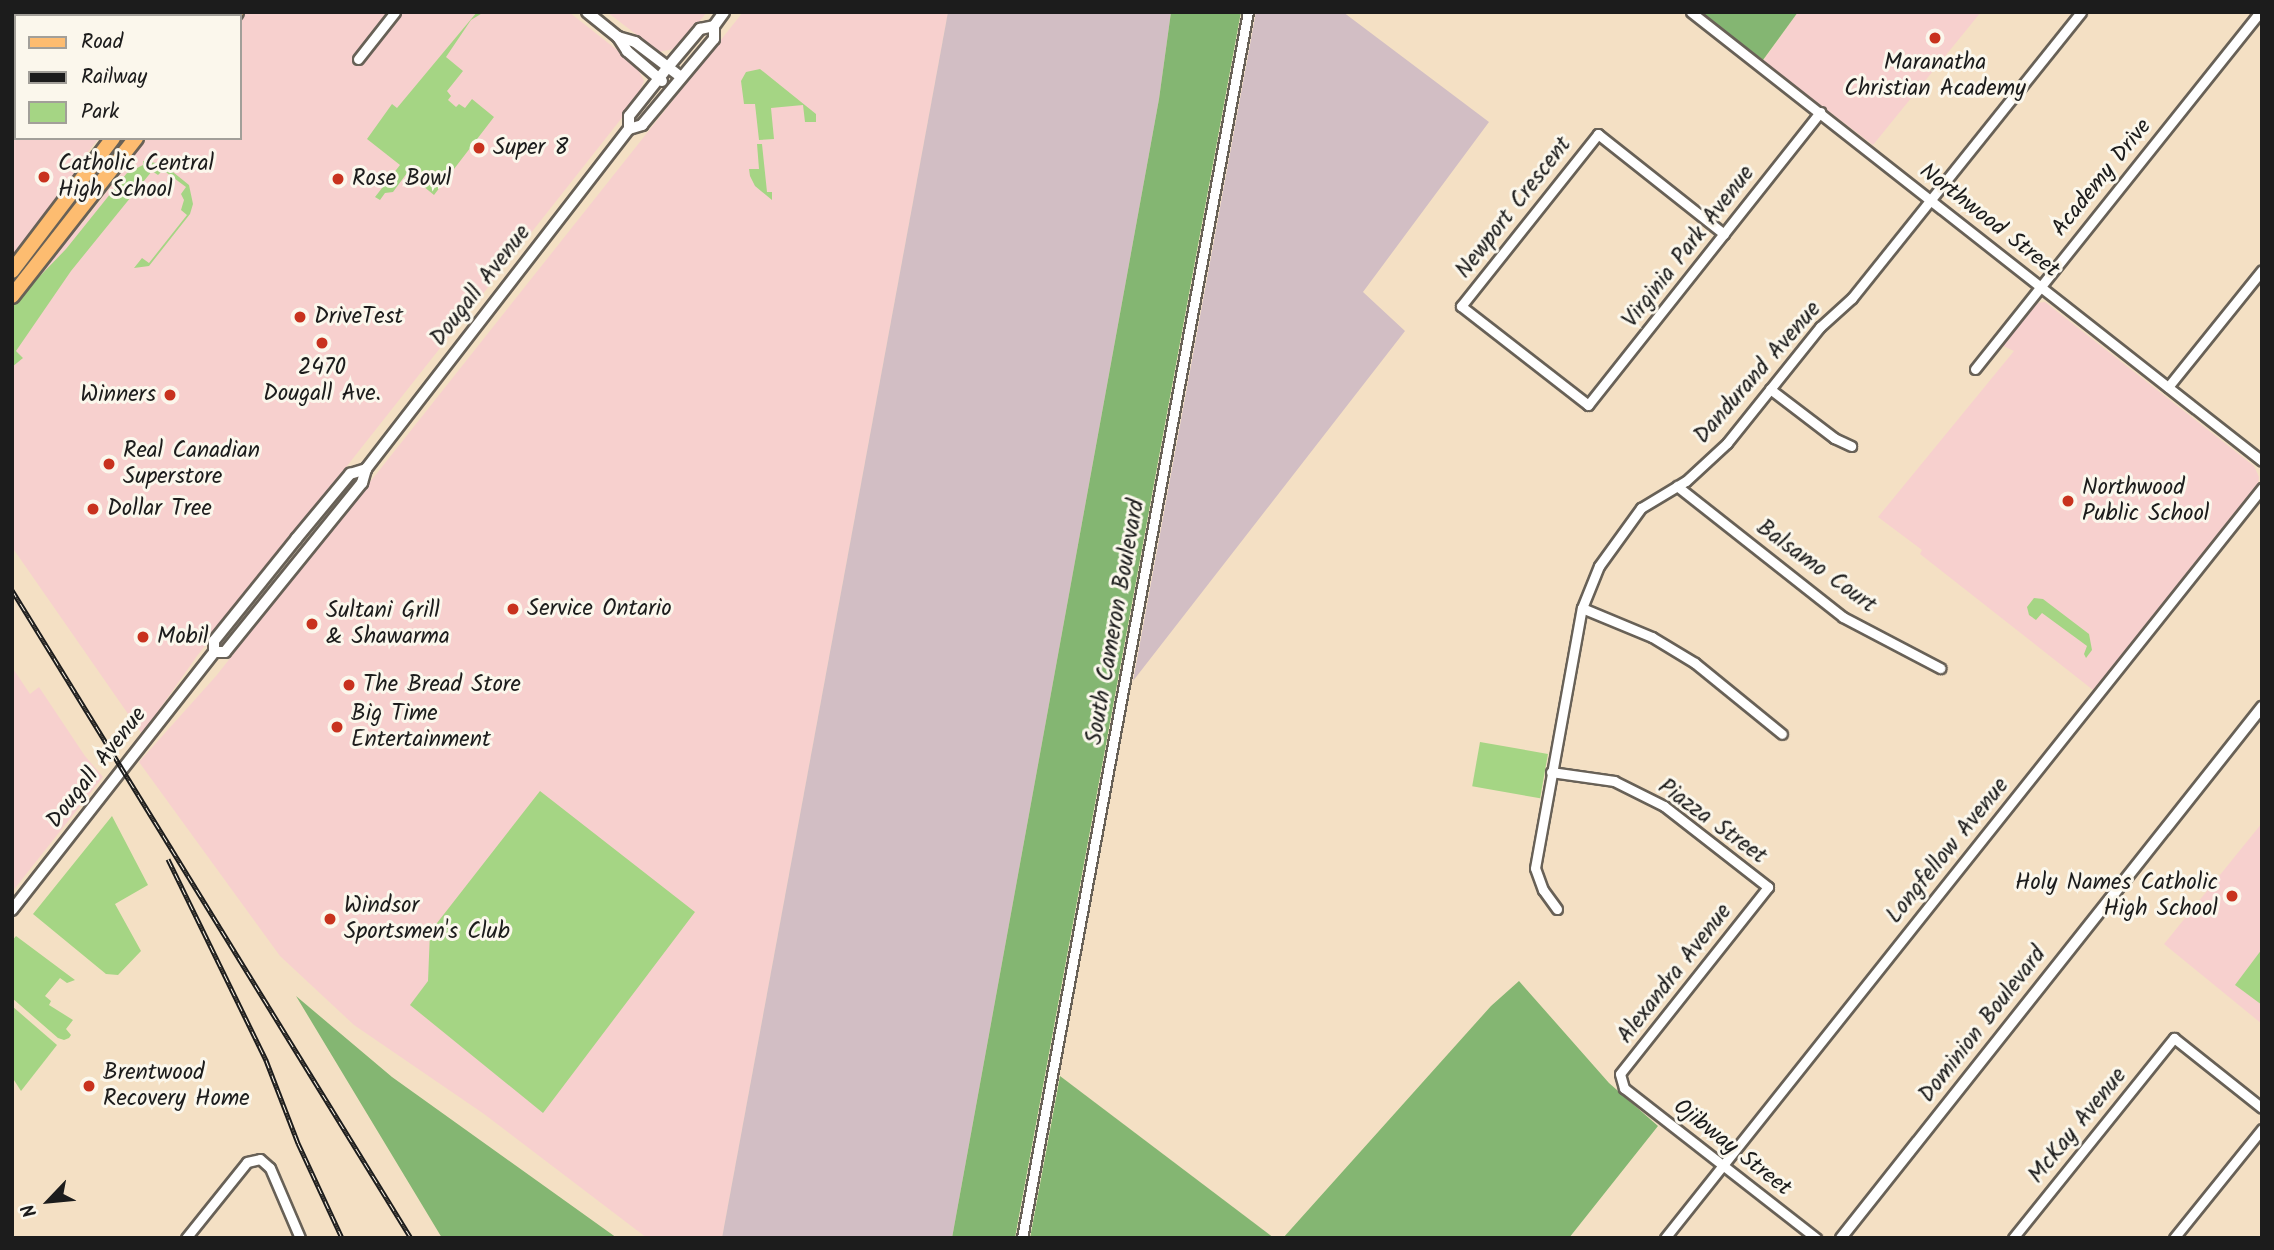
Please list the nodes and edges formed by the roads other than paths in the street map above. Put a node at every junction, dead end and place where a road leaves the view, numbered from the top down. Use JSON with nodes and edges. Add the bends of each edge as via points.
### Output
{"nodes":[{"id":1,"x":395,"y":12,"type":"edge"},
{"id":2,"x":587,"y":12,"type":"edge"},
{"id":3,"x":724,"y":12,"type":"edge"},
{"id":4,"x":1248,"y":12,"type":"edge"},
{"id":5,"x":1691,"y":12,"type":"edge"},
{"id":6,"x":2081,"y":12,"type":"edge"},
{"id":7,"x":2260,"y":12,"type":"edge"},
{"id":8,"x":713,"y":26,"type":"junction"},
{"id":9,"x":618,"y":37,"type":"junction"},
{"id":10,"x":358,"y":59,"type":"dead end"},
{"id":11,"x":668,"y":67,"type":"junction"},
{"id":12,"x":659,"y":78,"type":"junction"},
{"id":13,"x":681,"y":78,"type":"junction"},
{"id":14,"x":672,"y":89,"type":"junction"},
{"id":15,"x":1820,"y":112,"type":"junction"},
{"id":16,"x":629,"y":129,"type":"junction"},
{"id":17,"x":111,"y":140,"type":"edge"},
{"id":18,"x":134,"y":140,"type":"edge"},
{"id":19,"x":1931,"y":200,"type":"junction"},
{"id":20,"x":1724,"y":234,"type":"junction"},
{"id":21,"x":2262,"y":270,"type":"edge"},
{"id":22,"x":12,"y":271,"type":"edge"},
{"id":23,"x":2040,"y":286,"type":"junction"},
{"id":24,"x":14,"y":293,"type":"edge"},
{"id":25,"x":1975,"y":369,"type":"dead end"},
{"id":26,"x":2168,"y":387,"type":"junction"},
{"id":27,"x":1770,"y":389,"type":"junction"},
{"id":28,"x":1588,"y":405,"type":"joint"},
{"id":29,"x":1852,"y":446,"type":"dead end"},
{"id":30,"x":2262,"y":461,"type":"edge"},
{"id":31,"x":366,"y":469,"type":"junction"},
{"id":32,"x":1677,"y":486,"type":"junction"},
{"id":33,"x":2262,"y":488,"type":"edge"},
{"id":34,"x":1582,"y":608,"type":"junction"},
{"id":35,"x":214,"y":652,"type":"junction"},
{"id":36,"x":1940,"y":667,"type":"dead end"},
{"id":37,"x":2262,"y":707,"type":"edge"},
{"id":38,"x":1782,"y":734,"type":"dead end"},
{"id":39,"x":1551,"y":772,"type":"junction"},
{"id":40,"x":1768,"y":887,"type":"joint"},
{"id":41,"x":1557,"y":909,"type":"dead end"},
{"id":42,"x":12,"y":910,"type":"edge"},
{"id":43,"x":1624,"y":1088,"type":"joint"},
{"id":44,"x":2262,"y":1108,"type":"edge"},
{"id":45,"x":2262,"y":1129,"type":"edge"},
{"id":46,"x":1723,"y":1164,"type":"junction"},
{"id":47,"x":186,"y":1238,"type":"edge"},
{"id":48,"x":300,"y":1238,"type":"edge"},
{"id":49,"x":1022,"y":1238,"type":"edge"},
{"id":50,"x":1665,"y":1238,"type":"edge"},
{"id":51,"x":1816,"y":1238,"type":"edge"},
{"id":52,"x":1841,"y":1238,"type":"edge"},
{"id":53,"x":2013,"y":1238,"type":"edge"},
{"id":54,"x":2174,"y":1238,"type":"edge"}],
"edges":[{"from":1,"to":10,"type":"street"},
{"from":2,"to":9,"type":"street"},
{"from":3,"to":8,"type":"street","name":"Dougall Avenue"},
{"from":4,"to":49,"type":"street","name":"South Cameron Boulevard"},
{"from":5,"to":15,"type":"street","name":"Northwood Street"},
{"from":6,"to":19,"type":"street","name":"Dandurand Avenue"},
{"from":7,"to":23,"type":"street","name":"Academy Drive"},
{"from":8,"to":11,"type":"street","name":"Dougall Avenue","via":[[700,29]]},
{"from":8,"to":13,"type":"street","name":"Dougall Avenue","via":[[714,39]]},
{"from":9,"to":11,"type":"street","via":[[635,42]]},
{"from":9,"to":12,"type":"street","via":[[627,51]]},
{"from":11,"to":12,"type":"street","name":"Dougall Avenue"},
{"from":11,"to":13,"type":"street"},
{"from":12,"to":14,"type":"street"},
{"from":12,"to":16,"type":"street","name":"Dougall Avenue","via":[[629,116]]},
{"from":13,"to":14,"type":"street","name":"Dougall Avenue"},
{"from":14,"to":16,"type":"street","name":"Dougall Avenue","via":[[642,125]]},
{"from":15,"to":19,"type":"street","name":"Northwood Street"},
{"from":15,"to":20,"type":"street","name":"Virginia Park Avenue"},
{"from":16,"to":31,"type":"street","name":"Dougall Avenue"},
{"from":17,"to":22,"type":"main road"},
{"from":18,"to":24,"type":"main road"},
{"from":19,"to":23,"type":"street","name":"Northwood Street"},
{"from":19,"to":27,"type":"street","name":"Dandurand Avenue"},
{"from":20,"to":28,"type":"street","name":"Virginia Park Avenue"},
{"from":20,"to":28,"type":"street","name":"Newport Crescent","via":[[1598,134],[1461,306]]},
{"from":21,"to":26,"type":"street"},
{"from":23,"to":25,"type":"street","name":"Academy Drive"},
{"from":23,"to":26,"type":"street","name":"Northwood Street"},
{"from":26,"to":30,"type":"street","name":"Northwood Street"},
{"from":27,"to":29,"type":"street","via":[[1834,438]]},
{"from":27,"to":32,"type":"street","name":"Dandurand Avenue","via":[[1727,443]]},
{"from":31,"to":35,"type":"street","name":"Dougall Avenue","via":[[362,483],[225,652]]},
{"from":31,"to":35,"type":"street","name":"Dougall Avenue","via":[[350,474],[342,483],[214,641]]},
{"from":32,"to":34,"type":"street","name":"Dandurand Avenue","via":[[1641,508],[1621,533],[1599,566]]},
{"from":32,"to":36,"type":"street","name":"Balsamo Court","via":[[1843,617]]},
{"from":33,"to":46,"type":"street","name":"Longfellow Avenue"},
{"from":34,"to":38,"type":"street","via":[[1652,637],[1695,663]]},
{"from":34,"to":39,"type":"street","name":"Dandurand Avenue"},
{"from":35,"to":42,"type":"street","name":"Dougall Avenue"},
{"from":37,"to":52,"type":"street","name":"Dominion Boulevard"},
{"from":39,"to":40,"type":"street","name":"Piazza Street","via":[[1614,781],[1664,806]]},
{"from":39,"to":41,"type":"street","name":"Dandurand Avenue","via":[[1535,869]]},
{"from":40,"to":43,"type":"street","name":"Alexandra Avenue","via":[[1620,1074]]},
{"from":43,"to":46,"type":"street","name":"Ojibway Street"},
{"from":44,"to":53,"type":"street","name":"McKay Avenue","via":[[2174,1038]]},
{"from":45,"to":54,"type":"street"},
{"from":46,"to":50,"type":"street","name":"Longfellow Avenue"},
{"from":46,"to":51,"type":"street","name":"Ojibway Street"},
{"from":47,"to":48,"type":"street","via":[[247,1162],[260,1159],[270,1168]]}]}
